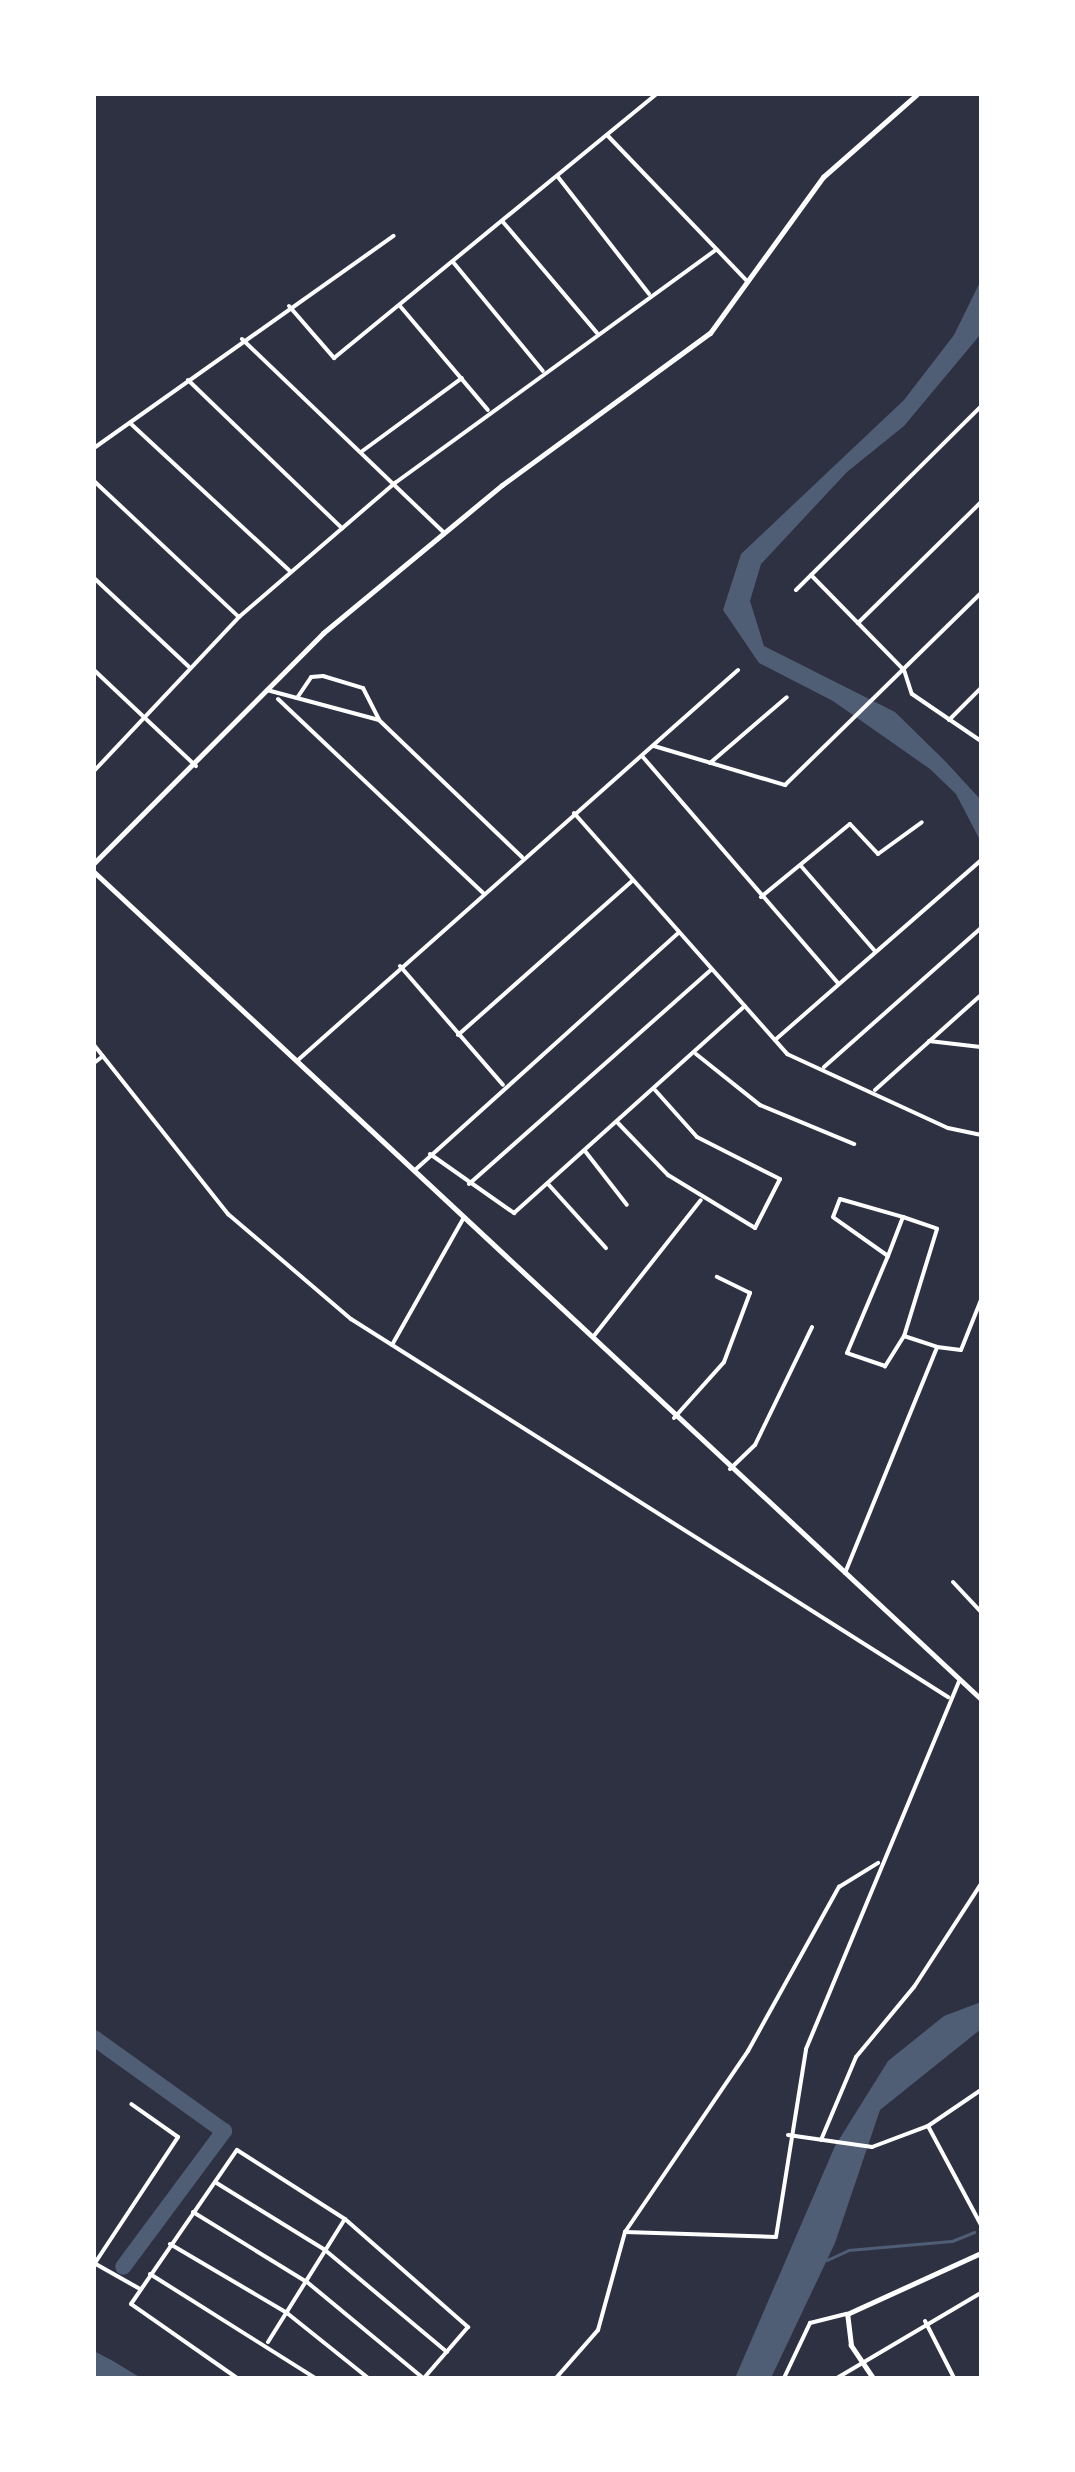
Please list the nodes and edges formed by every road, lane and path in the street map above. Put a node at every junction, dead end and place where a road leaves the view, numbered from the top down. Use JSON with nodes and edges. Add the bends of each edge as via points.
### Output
{"nodes":[{"id":1,"x":656,"y":94,"type":"edge"},
{"id":2,"x":917,"y":94,"type":"edge"},
{"id":3,"x":608,"y":136,"type":"junction"},
{"id":4,"x":558,"y":177,"type":"junction"},
{"id":5,"x":503,"y":222,"type":"junction"},
{"id":6,"x":393,"y":236,"type":"dead end"},
{"id":7,"x":716,"y":250,"type":"junction"},
{"id":8,"x":453,"y":262,"type":"junction"},
{"id":9,"x":749,"y":283,"type":"junction"},
{"id":10,"x":649,"y":294,"type":"junction"},
{"id":11,"x":289,"y":306,"type":"junction"},
{"id":12,"x":400,"y":306,"type":"junction"},
{"id":13,"x":597,"y":333,"type":"junction"},
{"id":14,"x":242,"y":339,"type":"junction"},
{"id":15,"x":543,"y":371,"type":"junction"},
{"id":16,"x":462,"y":378,"type":"junction"},
{"id":17,"x":188,"y":380,"type":"junction"},
{"id":18,"x":981,"y":406,"type":"edge"},
{"id":19,"x":488,"y":410,"type":"junction"},
{"id":20,"x":130,"y":423,"type":"junction"},
{"id":21,"x":94,"y":448,"type":"edge"},
{"id":22,"x":361,"y":452,"type":"junction"},
{"id":23,"x":94,"y":481,"type":"edge"},
{"id":24,"x":395,"y":483,"type":"junction"},
{"id":25,"x":981,"y":502,"type":"edge"},
{"id":26,"x":342,"y":528,"type":"junction"},
{"id":27,"x":444,"y":533,"type":"junction"},
{"id":28,"x":291,"y":572,"type":"junction"},
{"id":29,"x":811,"y":575,"type":"junction"},
{"id":30,"x":94,"y":578,"type":"edge"},
{"id":31,"x":796,"y":590,"type":"dead end"},
{"id":32,"x":981,"y":593,"type":"edge"},
{"id":33,"x":239,"y":617,"type":"junction"},
{"id":34,"x":858,"y":623,"type":"junction"},
{"id":35,"x":189,"y":667,"type":"junction"},
{"id":36,"x":94,"y":670,"type":"edge"},
{"id":37,"x":738,"y":670,"type":"dead end"},
{"id":38,"x":904,"y":670,"type":"junction"},
{"id":39,"x":981,"y":688,"type":"edge"},
{"id":40,"x":267,"y":690,"type":"junction"},
{"id":41,"x":787,"y":697,"type":"dead end"},
{"id":42,"x":277,"y":698,"type":"junction"},
{"id":43,"x":297,"y":698,"type":"junction"},
{"id":44,"x":144,"y":718,"type":"junction"},
{"id":45,"x":379,"y":720,"type":"junction"},
{"id":46,"x":949,"y":720,"type":"junction"},
{"id":47,"x":981,"y":741,"type":"edge"},
{"id":48,"x":654,"y":746,"type":"junction"},
{"id":49,"x":642,"y":756,"type":"junction"},
{"id":50,"x":710,"y":763,"type":"junction"},
{"id":51,"x":196,"y":766,"type":"junction"},
{"id":52,"x":94,"y":771,"type":"edge"},
{"id":53,"x":574,"y":813,"type":"junction"},
{"id":54,"x":922,"y":822,"type":"dead end"},
{"id":55,"x":522,"y":857,"type":"junction"},
{"id":56,"x":981,"y":860,"type":"edge"},
{"id":57,"x":94,"y":863,"type":"edge"},
{"id":58,"x":801,"y":866,"type":"junction"},
{"id":59,"x":94,"y":872,"type":"edge"},
{"id":60,"x":632,"y":881,"type":"junction"},
{"id":61,"x":483,"y":893,"type":"junction"},
{"id":62,"x":761,"y":897,"type":"junction"},
{"id":63,"x":981,"y":928,"type":"edge"},
{"id":64,"x":679,"y":932,"type":"junction"},
{"id":65,"x":875,"y":951,"type":"junction"},
{"id":66,"x":400,"y":966,"type":"junction"},
{"id":67,"x":712,"y":969,"type":"junction"},
{"id":68,"x":839,"y":984,"type":"junction"},
{"id":69,"x":981,"y":995,"type":"edge"},
{"id":70,"x":745,"y":1006,"type":"junction"},
{"id":71,"x":458,"y":1035,"type":"junction"},
{"id":72,"x":775,"y":1041,"type":"junction"},
{"id":73,"x":929,"y":1041,"type":"junction"},
{"id":74,"x":94,"y":1045,"type":"edge"},
{"id":75,"x":981,"y":1047,"type":"edge"},
{"id":76,"x":696,"y":1054,"type":"junction"},
{"id":77,"x":103,"y":1056,"type":"junction"},
{"id":78,"x":298,"y":1060,"type":"junction"},
{"id":79,"x":94,"y":1063,"type":"edge"},
{"id":80,"x":824,"y":1067,"type":"junction"},
{"id":81,"x":503,"y":1085,"type":"junction"},
{"id":82,"x":655,"y":1090,"type":"junction"},
{"id":83,"x":875,"y":1090,"type":"junction"},
{"id":84,"x":617,"y":1122,"type":"junction"},
{"id":85,"x":981,"y":1135,"type":"edge"},
{"id":86,"x":854,"y":1144,"type":"dead end"},
{"id":87,"x":585,"y":1151,"type":"junction"},
{"id":88,"x":430,"y":1154,"type":"junction"},
{"id":89,"x":415,"y":1170,"type":"junction"},
{"id":90,"x":469,"y":1184,"type":"junction"},
{"id":91,"x":548,"y":1184,"type":"junction"},
{"id":92,"x":701,"y":1200,"type":"junction"},
{"id":93,"x":627,"y":1205,"type":"dead end"},
{"id":94,"x":464,"y":1217,"type":"junction"},
{"id":95,"x":903,"y":1217,"type":"junction"},
{"id":96,"x":606,"y":1248,"type":"dead end"},
{"id":97,"x":888,"y":1256,"type":"junction"},
{"id":98,"x":717,"y":1277,"type":"dead end"},
{"id":99,"x":981,"y":1300,"type":"edge"},
{"id":100,"x":812,"y":1327,"type":"dead end"},
{"id":101,"x":904,"y":1336,"type":"junction"},
{"id":102,"x":592,"y":1338,"type":"junction"},
{"id":103,"x":392,"y":1345,"type":"junction"},
{"id":104,"x":937,"y":1347,"type":"junction"},
{"id":105,"x":674,"y":1418,"type":"junction"},
{"id":106,"x":730,"y":1469,"type":"junction"},
{"id":107,"x":844,"y":1573,"type":"junction"},
{"id":108,"x":953,"y":1582,"type":"dead end"},
{"id":109,"x":981,"y":1612,"type":"edge"},
{"id":110,"x":959,"y":1682,"type":"junction"},
{"id":111,"x":948,"y":1697,"type":"junction"},
{"id":112,"x":981,"y":1699,"type":"edge"},
{"id":113,"x":878,"y":1863,"type":"junction"},
{"id":114,"x":981,"y":1884,"type":"edge"},
{"id":115,"x":981,"y":2090,"type":"edge"},
{"id":116,"x":131,"y":2104,"type":"dead end"},
{"id":117,"x":928,"y":2126,"type":"junction"},
{"id":118,"x":788,"y":2135,"type":"junction"},
{"id":119,"x":821,"y":2140,"type":"junction"},
{"id":120,"x":215,"y":2182,"type":"junction"},
{"id":121,"x":193,"y":2212,"type":"junction"},
{"id":122,"x":345,"y":2219,"type":"junction"},
{"id":123,"x":981,"y":2225,"type":"edge"},
{"id":124,"x":625,"y":2232,"type":"junction"},
{"id":125,"x":170,"y":2244,"type":"junction"},
{"id":126,"x":325,"y":2250,"type":"junction"},
{"id":127,"x":981,"y":2253,"type":"edge"},
{"id":128,"x":95,"y":2263,"type":"edge"},
{"id":129,"x":150,"y":2274,"type":"junction"},
{"id":130,"x":307,"y":2282,"type":"junction"},
{"id":131,"x":137,"y":2287,"type":"junction"},
{"id":132,"x":981,"y":2293,"type":"edge"},
{"id":133,"x":287,"y":2313,"type":"junction"},
{"id":134,"x":847,"y":2314,"type":"junction"},
{"id":135,"x":925,"y":2321,"type":"junction"},
{"id":136,"x":267,"y":2343,"type":"junction"},
{"id":137,"x":447,"y":2352,"type":"junction"},
{"id":138,"x":862,"y":2361,"type":"junction"},
{"id":139,"x":237,"y":2378,"type":"edge"},
{"id":140,"x":315,"y":2378,"type":"edge"},
{"id":141,"x":368,"y":2378,"type":"edge"},
{"id":142,"x":423,"y":2378,"type":"edge"},
{"id":143,"x":556,"y":2378,"type":"edge"},
{"id":144,"x":784,"y":2378,"type":"edge"},
{"id":145,"x":837,"y":2378,"type":"edge"},
{"id":146,"x":873,"y":2378,"type":"edge"},
{"id":147,"x":954,"y":2378,"type":"edge"}],
"edges":[{"from":1,"to":3,"type":"street"},
{"from":2,"to":9,"type":"street","via":[[823,177]]},
{"from":3,"to":4,"type":"street"},
{"from":3,"to":7,"type":"street"},
{"from":4,"to":5,"type":"street"},
{"from":4,"to":10,"type":"street"},
{"from":5,"to":8,"type":"street"},
{"from":5,"to":13,"type":"street"},
{"from":6,"to":11,"type":"street"},
{"from":7,"to":9,"type":"street"},
{"from":7,"to":10,"type":"street"},
{"from":8,"to":12,"type":"street"},
{"from":8,"to":15,"type":"street"},
{"from":9,"to":27,"type":"street","via":[[710,333]]},
{"from":10,"to":13,"type":"street"},
{"from":11,"to":12,"type":"street","via":[[334,358]]},
{"from":11,"to":14,"type":"street"},
{"from":12,"to":16,"type":"street"},
{"from":13,"to":15,"type":"street"},
{"from":14,"to":17,"type":"street"},
{"from":14,"to":22,"type":"street"},
{"from":15,"to":19,"type":"street"},
{"from":16,"to":19,"type":"street"},
{"from":16,"to":22,"type":"street"},
{"from":17,"to":20,"type":"street"},
{"from":17,"to":26,"type":"street"},
{"from":18,"to":29,"type":"street"},
{"from":19,"to":24,"type":"street"},
{"from":20,"to":21,"type":"street"},
{"from":20,"to":28,"type":"street"},
{"from":22,"to":24,"type":"street"},
{"from":23,"to":33,"type":"street"},
{"from":24,"to":26,"type":"street"},
{"from":24,"to":27,"type":"street"},
{"from":25,"to":34,"type":"street"},
{"from":26,"to":28,"type":"street"},
{"from":27,"to":40,"type":"street","via":[[323,633]]},
{"from":28,"to":33,"type":"street"},
{"from":29,"to":31,"type":"street"},
{"from":29,"to":34,"type":"street"},
{"from":30,"to":35,"type":"street"},
{"from":32,"to":38,"type":"street"},
{"from":33,"to":35,"type":"street"},
{"from":34,"to":38,"type":"street"},
{"from":35,"to":44,"type":"street"},
{"from":36,"to":44,"type":"street"},
{"from":37,"to":48,"type":"street"},
{"from":38,"to":46,"type":"street","via":[[912,694]]},
{"from":38,"to":50,"type":"street","via":[[785,785]]},
{"from":39,"to":46,"type":"street"},
{"from":40,"to":42,"type":"street"},
{"from":40,"to":51,"type":"street"},
{"from":41,"to":50,"type":"street"},
{"from":42,"to":43,"type":"street"},
{"from":42,"to":61,"type":"street"},
{"from":43,"to":45,"type":"street"},
{"from":43,"to":45,"type":"street","via":[[311,677],[323,676],[363,688]]},
{"from":44,"to":51,"type":"street"},
{"from":44,"to":52,"type":"street"},
{"from":45,"to":55,"type":"street"},
{"from":46,"to":47,"type":"street"},
{"from":48,"to":49,"type":"street"},
{"from":48,"to":50,"type":"street"},
{"from":49,"to":53,"type":"street"},
{"from":49,"to":62,"type":"street"},
{"from":51,"to":57,"type":"street"},
{"from":53,"to":55,"type":"street"},
{"from":53,"to":60,"type":"street"},
{"from":54,"to":58,"type":"street","via":[[878,854],[850,824]]},
{"from":55,"to":61,"type":"street"},
{"from":56,"to":65,"type":"street"},
{"from":58,"to":62,"type":"street"},
{"from":58,"to":65,"type":"street"},
{"from":59,"to":78,"type":"street"},
{"from":60,"to":64,"type":"street"},
{"from":60,"to":71,"type":"street"},
{"from":61,"to":66,"type":"street"},
{"from":62,"to":68,"type":"street"},
{"from":63,"to":80,"type":"street"},
{"from":64,"to":67,"type":"street"},
{"from":64,"to":81,"type":"street"},
{"from":65,"to":68,"type":"street"},
{"from":66,"to":71,"type":"street"},
{"from":66,"to":78,"type":"street"},
{"from":67,"to":70,"type":"street"},
{"from":67,"to":90,"type":"street"},
{"from":68,"to":72,"type":"street"},
{"from":69,"to":73,"type":"street"},
{"from":70,"to":72,"type":"street"},
{"from":70,"to":76,"type":"street"},
{"from":71,"to":81,"type":"street"},
{"from":72,"to":80,"type":"street","via":[[787,1054]]},
{"from":73,"to":75,"type":"street"},
{"from":73,"to":83,"type":"street"},
{"from":74,"to":77,"type":"street"},
{"from":76,"to":82,"type":"street"},
{"from":76,"to":86,"type":"street","via":[[760,1105]]},
{"from":77,"to":79,"type":"street"},
{"from":77,"to":103,"type":"street","via":[[228,1214],[278,1262]]},
{"from":78,"to":89,"type":"street"},
{"from":80,"to":83,"type":"street"},
{"from":81,"to":88,"type":"street"},
{"from":82,"to":84,"type":"street"},
{"from":82,"to":92,"type":"street","via":[[697,1137],[780,1179],[755,1228]]},
{"from":83,"to":85,"type":"street","via":[[948,1128]]},
{"from":84,"to":87,"type":"street"},
{"from":84,"to":92,"type":"street"},
{"from":87,"to":91,"type":"street"},
{"from":87,"to":93,"type":"street"},
{"from":88,"to":89,"type":"street"},
{"from":88,"to":90,"type":"street"},
{"from":89,"to":94,"type":"street"},
{"from":90,"to":91,"type":"street","via":[[514,1213]]},
{"from":91,"to":96,"type":"street"},
{"from":92,"to":102,"type":"street"},
{"from":94,"to":102,"type":"street"},
{"from":94,"to":103,"type":"street"},
{"from":95,"to":97,"type":"street"},
{"from":95,"to":97,"type":"street","via":[[840,1199],[833,1217]]},
{"from":95,"to":101,"type":"street","via":[[937,1229]]},
{"from":97,"to":101,"type":"street","via":[[847,1353],[885,1366]]},
{"from":98,"to":105,"type":"street","via":[[750,1293],[724,1362]]},
{"from":99,"to":104,"type":"street","via":[[961,1350]]},
{"from":100,"to":106,"type":"street","via":[[755,1445]]},
{"from":101,"to":104,"type":"street"},
{"from":102,"to":105,"type":"street"},
{"from":103,"to":111,"type":"street"},
{"from":104,"to":107,"type":"street"},
{"from":105,"to":106,"type":"street"},
{"from":106,"to":107,"type":"street"},
{"from":107,"to":110,"type":"street"},
{"from":108,"to":109,"type":"street"},
{"from":110,"to":111,"type":"street"},
{"from":110,"to":112,"type":"street"},
{"from":111,"to":113,"type":"street"},
{"from":113,"to":118,"type":"street","via":[[806,2049]]},
{"from":113,"to":124,"type":"street","via":[[839,1887],[748,2051]]},
{"from":114,"to":119,"type":"street","via":[[914,1987],[856,2057]]},
{"from":115,"to":117,"type":"street"},
{"from":116,"to":128,"type":"street","via":[[178,2137]]},
{"from":117,"to":119,"type":"street","via":[[872,2147]]},
{"from":117,"to":123,"type":"street"},
{"from":118,"to":119,"type":"street"},
{"from":118,"to":124,"type":"street","via":[[776,2237]]},
{"from":120,"to":121,"type":"street"},
{"from":120,"to":122,"type":"street","via":[[237,2150]]},
{"from":120,"to":126,"type":"street"},
{"from":121,"to":125,"type":"street"},
{"from":121,"to":130,"type":"street"},
{"from":122,"to":126,"type":"street"},
{"from":122,"to":137,"type":"street","via":[[468,2327]]},
{"from":124,"to":143,"type":"street","via":[[598,2330]]},
{"from":125,"to":129,"type":"street"},
{"from":125,"to":133,"type":"street"},
{"from":126,"to":130,"type":"street"},
{"from":126,"to":137,"type":"street"},
{"from":127,"to":134,"type":"street"},
{"from":128,"to":131,"type":"street"},
{"from":129,"to":131,"type":"street"},
{"from":129,"to":136,"type":"street"},
{"from":130,"to":133,"type":"street"},
{"from":130,"to":142,"type":"street"},
{"from":131,"to":139,"type":"street","via":[[131,2304]]},
{"from":132,"to":135,"type":"street"},
{"from":133,"to":136,"type":"street"},
{"from":133,"to":141,"type":"street"},
{"from":134,"to":138,"type":"street","via":[[851,2345]]},
{"from":134,"to":144,"type":"street","via":[[810,2323]]},
{"from":135,"to":138,"type":"street"},
{"from":135,"to":147,"type":"street"},
{"from":136,"to":140,"type":"street"},
{"from":137,"to":142,"type":"street"},
{"from":138,"to":145,"type":"street"},
{"from":138,"to":146,"type":"street"}]}
